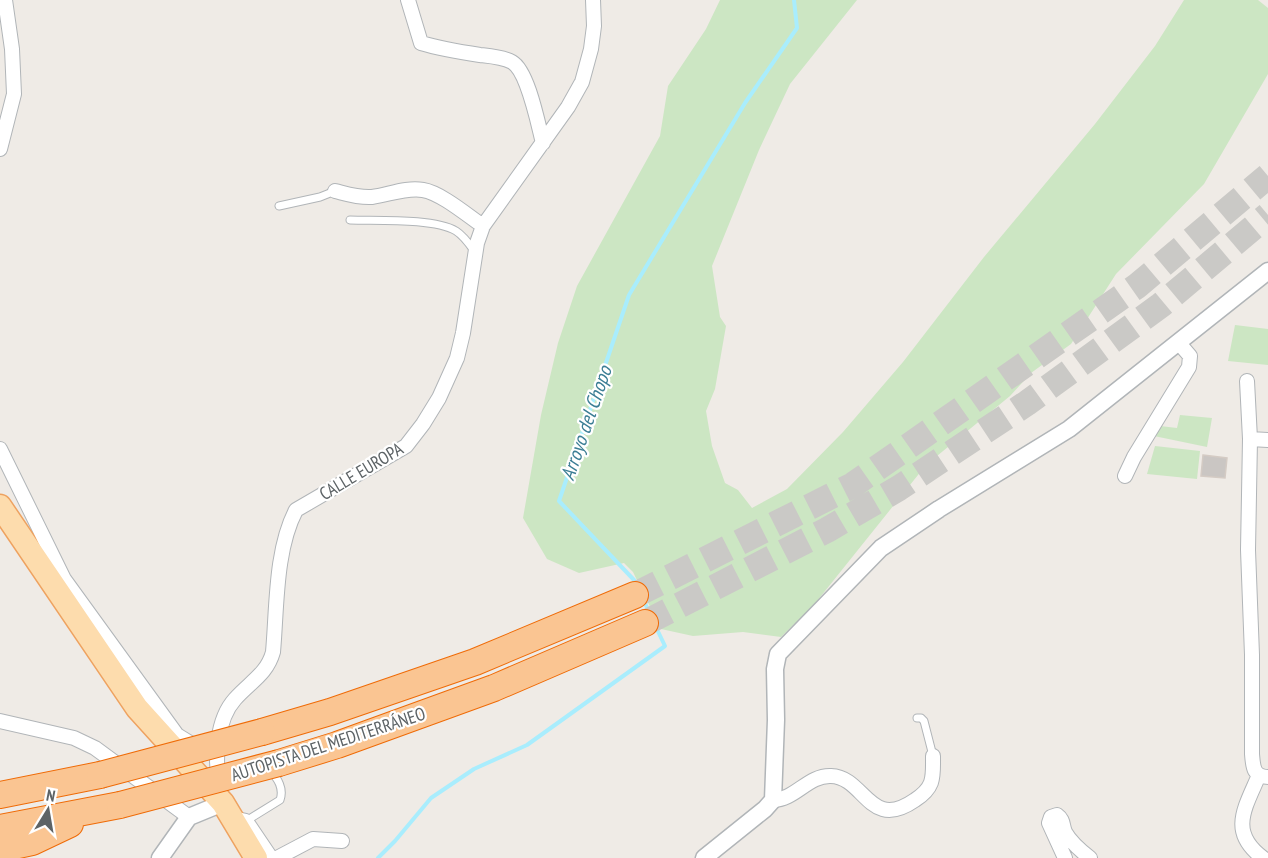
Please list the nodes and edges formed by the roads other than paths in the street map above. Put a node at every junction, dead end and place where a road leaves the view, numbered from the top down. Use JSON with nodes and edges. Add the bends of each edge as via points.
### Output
{"nodes":[{"id":1,"x":5,"y":0,"type":"edge"},
{"id":2,"x":408,"y":0,"type":"edge"},
{"id":3,"x":593,"y":0,"type":"edge"},
{"id":4,"x":543,"y":143,"type":"junction"},
{"id":5,"x":0,"y":149,"type":"edge"},
{"id":6,"x":335,"y":191,"type":"joint"},
{"id":7,"x":279,"y":206,"type":"dead end"},
{"id":8,"x":350,"y":220,"type":"dead end"},
{"id":9,"x":483,"y":226,"type":"junction"},
{"id":10,"x":475,"y":252,"type":"junction"},
{"id":11,"x":1268,"y":271,"type":"edge"},
{"id":12,"x":1178,"y":342,"type":"junction"},
{"id":13,"x":1247,"y":381,"type":"dead end"},
{"id":14,"x":1250,"y":439,"type":"junction"},
{"id":15,"x":1268,"y":440,"type":"edge"},
{"id":16,"x":0,"y":449,"type":"edge"},
{"id":17,"x":1125,"y":476,"type":"dead end"},
{"id":18,"x":0,"y":506,"type":"edge"},
{"id":19,"x":635,"y":595,"type":"tunnel mouth"},
{"id":20,"x":645,"y":623,"type":"tunnel mouth"},
{"id":21,"x":917,"y":718,"type":"dead end"},
{"id":22,"x":0,"y":721,"type":"edge"},
{"id":23,"x":217,"y":752,"type":"junction"},
{"id":24,"x":933,"y":756,"type":"joint"},
{"id":25,"x":270,"y":763,"type":"junction"},
{"id":26,"x":1263,"y":776,"type":"edge"},
{"id":27,"x":0,"y":795,"type":"edge"},
{"id":28,"x":772,"y":800,"type":"junction"},
{"id":29,"x":112,"y":806,"type":"junction"},
{"id":30,"x":234,"y":814,"type":"junction"},
{"id":31,"x":189,"y":817,"type":"junction"},
{"id":32,"x":0,"y":828,"type":"edge"},
{"id":33,"x":342,"y":841,"type":"dead end"},
{"id":34,"x":0,"y":849,"type":"edge"},
{"id":35,"x":160,"y":858,"type":"edge"},
{"id":36,"x":256,"y":858,"type":"edge"},
{"id":37,"x":271,"y":858,"type":"edge"},
{"id":38,"x":277,"y":858,"type":"edge"},
{"id":39,"x":704,"y":858,"type":"edge"},
{"id":40,"x":1065,"y":858,"type":"edge"},
{"id":41,"x":1090,"y":858,"type":"edge"},
{"id":42,"x":1263,"y":858,"type":"edge"}],
"edges":[{"from":1,"to":5,"type":"street","via":[[14,94]]},
{"from":2,"to":4,"type":"street","via":[[421,43],[512,62],[530,92]]},
{"from":3,"to":4,"type":"street","name":"CALLE EUROPA","via":[[591,49],[582,82]]},
{"from":4,"to":9,"type":"street","name":"CALLE EUROPA"},
{"from":6,"to":7,"type":"lane"},
{"from":6,"to":9,"type":"street","via":[[369,197],[423,190]]},
{"from":8,"to":10,"type":"lane","via":[[445,227],[456,231]]},
{"from":9,"to":10,"type":"street","name":"CALLE EUROPA"},
{"from":10,"to":23,"type":"street","name":"CALLE EUROPA","via":[[457,358],[423,424],[406,446],[296,510],[289,523],[270,664],[234,700]]},
{"from":11,"to":12,"type":"street"},
{"from":12,"to":17,"type":"street","via":[[1190,356],[1189,367]]},
{"from":12,"to":28,"type":"street","via":[[1069,429],[881,548],[778,654]]},
{"from":13,"to":14,"type":"street"},
{"from":14,"to":15,"type":"street"},
{"from":14,"to":26,"type":"street","via":[[1252,754],[1253,769]]},
{"from":16,"to":23,"type":"street","via":[[64,579],[80,603],[177,735]]},
{"from":18,"to":30,"type":"main road","via":[[137,708]]},
{"from":19,"to":27,"type":"highway","name":"AUTOPISTA DEL MEDITERRÁNEO","bridge":true,"via":[[475,662],[330,712],[100,775]]},
{"from":20,"to":25,"type":"highway","name":"AUTOPISTA DEL MEDITERRÁNEO","via":[[494,688],[337,745]]},
{"from":21,"to":24,"type":"lane","via":[[924,721]]},
{"from":22,"to":31,"type":"street","via":[[74,738],[95,748]]},
{"from":23,"to":30,"type":"street","via":[[216,763]]},
{"from":24,"to":28,"type":"street","via":[[933,778],[926,792],[896,809],[876,806],[844,779],[834,776],[823,776],[782,800]]},
{"from":25,"to":29,"type":"highway","name":"AUTOPISTA DEL MEDITERRÁNEO","bridge":true},
{"from":25,"to":30,"type":"lane","via":[[281,789],[277,803]]},
{"from":26,"to":42,"type":"street","via":[[1241,827],[1250,846]]},
{"from":28,"to":39,"type":"street"},
{"from":29,"to":32,"type":"highway","name":"AUTOPISTA DEL MEDITERRÁNEO"},
{"from":29,"to":34,"type":"highway","via":[[32,842]]},
{"from":30,"to":31,"type":"street"},
{"from":30,"to":36,"type":"main road"},
{"from":30,"to":37,"type":"street"},
{"from":31,"to":35,"type":"street"},
{"from":33,"to":38,"type":"street","via":[[313,839]]},
{"from":40,"to":41,"type":"street","via":[[1049,823],[1057,815],[1075,846]]}]}
